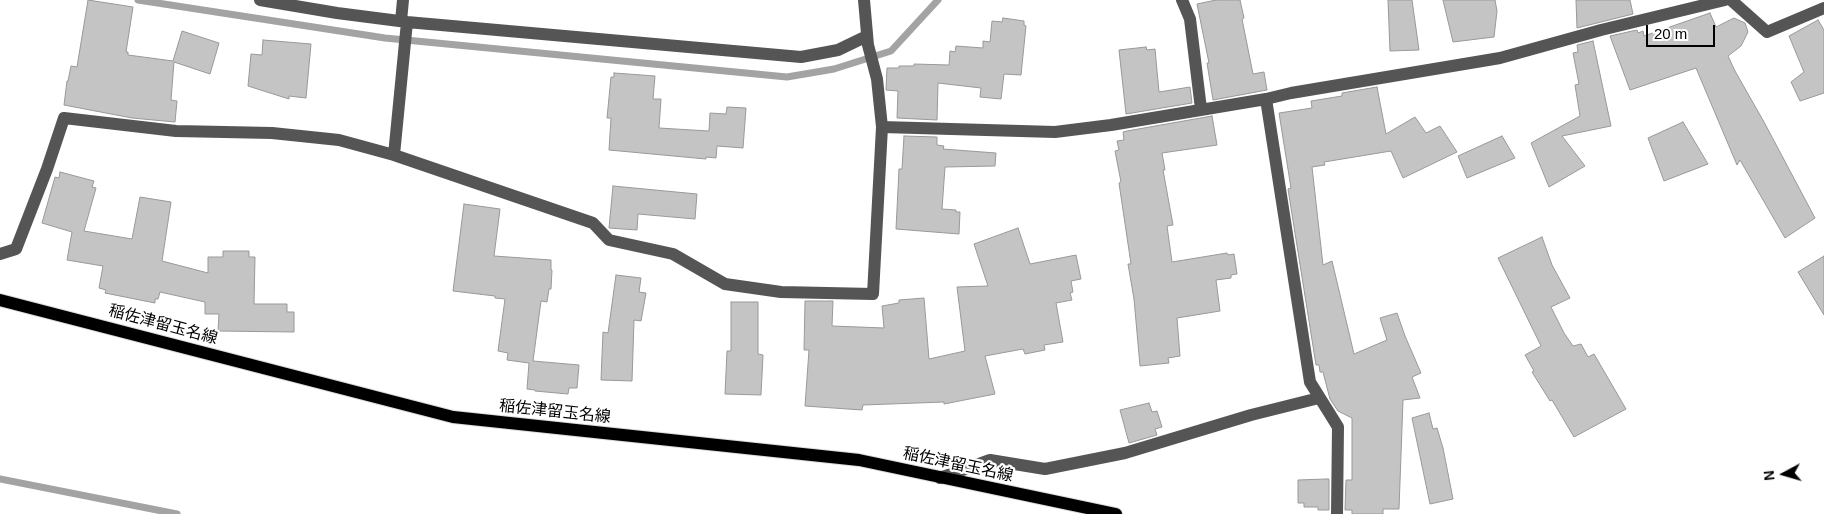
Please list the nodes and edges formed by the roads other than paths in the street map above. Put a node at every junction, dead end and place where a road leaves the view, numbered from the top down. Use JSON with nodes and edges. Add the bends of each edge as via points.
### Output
{"nodes":[{"id":1,"x":260,"y":0,"type":"edge"},
{"id":2,"x":403,"y":0,"type":"edge"},
{"id":3,"x":864,"y":0,"type":"edge"},
{"id":4,"x":1182,"y":0,"type":"edge"},
{"id":5,"x":1724,"y":0,"type":"edge"},
{"id":6,"x":1731,"y":0,"type":"edge"},
{"id":7,"x":1824,"y":8,"type":"edge"},
{"id":8,"x":404,"y":21,"type":"junction"},
{"id":9,"x":868,"y":40,"type":"junction"},
{"id":10,"x":1266,"y":99,"type":"junction"},
{"id":11,"x":1201,"y":110,"type":"junction"},
{"id":12,"x":882,"y":128,"type":"junction"},
{"id":13,"x":394,"y":155,"type":"junction"},
{"id":14,"x":0,"y":254,"type":"edge"},
{"id":15,"x":0,"y":300,"type":"edge"},
{"id":16,"x":1319,"y":398,"type":"junction"},
{"id":17,"x":940,"y":478,"type":"junction"},
{"id":18,"x":1116,"y":514,"type":"edge"},
{"id":19,"x":1337,"y":514,"type":"edge"}],
"edges":[{"from":1,"to":8,"type":"street"},
{"from":2,"to":8,"type":"street"},
{"from":3,"to":9,"type":"street"},
{"from":4,"to":11,"type":"street","via":[[1190,19]]},
{"from":5,"to":10,"type":"street","via":[[1500,58]]},
{"from":6,"to":7,"type":"street","via":[[1767,32]]},
{"from":8,"to":9,"type":"street","via":[[801,57]]},
{"from":8,"to":13,"type":"street","via":[[404,56]]},
{"from":9,"to":12,"type":"street","via":[[877,79]]},
{"from":10,"to":11,"type":"street"},
{"from":10,"to":16,"type":"street","via":[[1310,382]]},
{"from":11,"to":12,"type":"street","via":[[1055,132]]},
{"from":12,"to":13,"type":"street","via":[[873,294],[781,292],[725,284],[673,254],[609,240],[592,223]]},
{"from":13,"to":14,"type":"street","via":[[339,140],[272,133],[176,130],[64,118],[16,249]]},
{"from":15,"to":17,"type":"main road","name":"稲佐津留玉名線","via":[[453,417],[859,460]]},
{"from":16,"to":17,"type":"street","via":[[1116,455],[1045,469],[990,460]]},
{"from":16,"to":19,"type":"street","via":[[1338,427]]},
{"from":17,"to":18,"type":"main road","name":"稲佐津留玉名線"}]}
